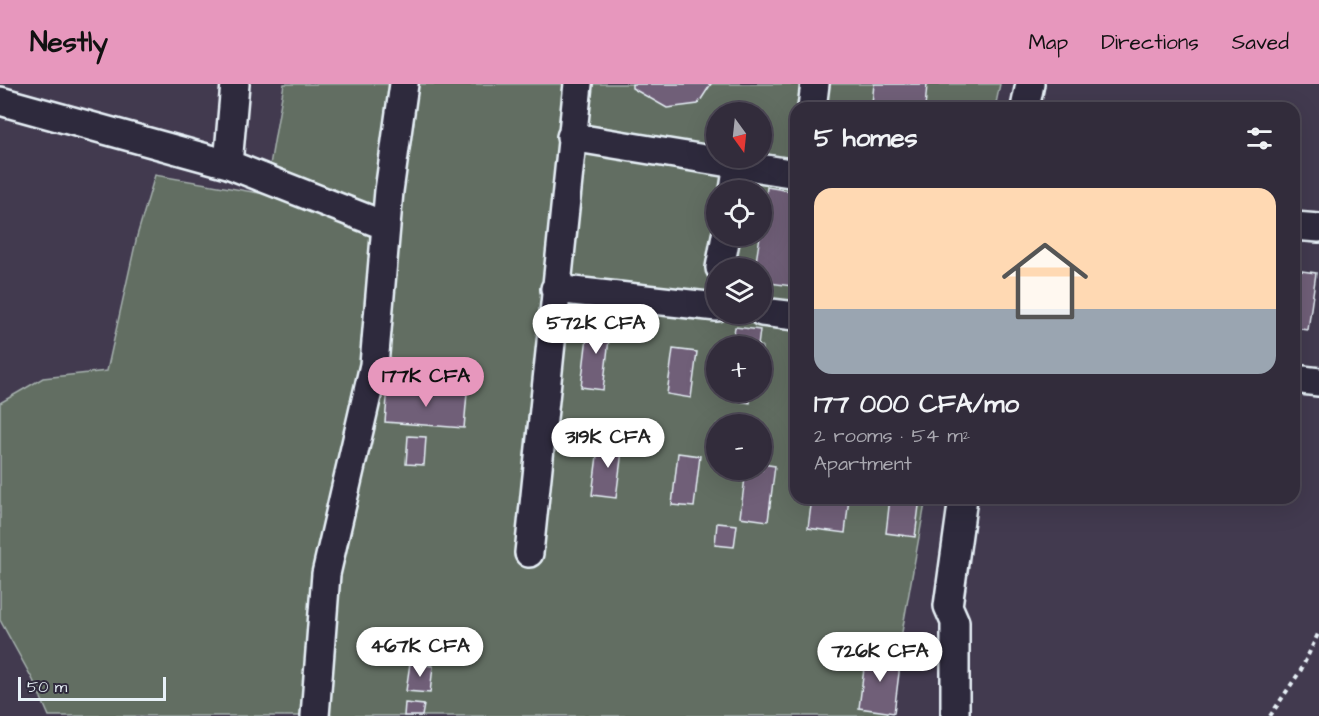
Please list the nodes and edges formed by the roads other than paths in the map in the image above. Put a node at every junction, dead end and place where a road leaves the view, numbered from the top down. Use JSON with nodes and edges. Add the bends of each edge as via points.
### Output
{"nodes":[{"id":1,"x":235,"y":84,"type":"edge"},
{"id":2,"x":404,"y":84,"type":"edge"},
{"id":3,"x":578,"y":84,"type":"edge"},
{"id":4,"x":815,"y":84,"type":"edge"},
{"id":5,"x":1030,"y":84,"type":"edge"},
{"id":6,"x":0,"y":101,"type":"edge"},
{"id":7,"x":813,"y":102,"type":"edge"},
{"id":8,"x":1026,"y":102,"type":"edge"},
{"id":9,"x":571,"y":137,"type":"junction"},
{"id":10,"x":706,"y":159,"type":"edge"},
{"id":11,"x":228,"y":164,"type":"junction"},
{"id":12,"x":761,"y":168,"type":"edge"},
{"id":13,"x":790,"y":173,"type":"edge"},
{"id":14,"x":386,"y":226,"type":"junction"},
{"id":15,"x":1300,"y":226,"type":"edge"},
{"id":16,"x":1319,"y":228,"type":"edge"},
{"id":17,"x":555,"y":289,"type":"junction"},
{"id":18,"x":706,"y":299,"type":"edge"},
{"id":19,"x":772,"y":313,"type":"edge"},
{"id":20,"x":790,"y":315,"type":"edge"},
{"id":21,"x":1300,"y":380,"type":"edge"},
{"id":22,"x":1319,"y":382,"type":"edge"},
{"id":23,"x":962,"y":504,"type":"edge"},
{"id":24,"x":529,"y":553,"type":"dead end"},
{"id":25,"x":315,"y":716,"type":"edge"},
{"id":26,"x":955,"y":716,"type":"edge"}],
"edges":[{"from":1,"to":11,"type":"lane"},
{"from":2,"to":14,"type":"lane"},
{"from":3,"to":9,"type":"lane"},
{"from":4,"to":7,"type":"lane"},
{"from":5,"to":8,"type":"lane"},
{"from":6,"to":11,"type":"lane"},
{"from":9,"to":10,"type":"lane"},
{"from":9,"to":17,"type":"lane"},
{"from":11,"to":14,"type":"lane"},
{"from":12,"to":13,"type":"lane"},
{"from":14,"to":25,"type":"lane","via":[[374,365],[326,574]]},
{"from":15,"to":16,"type":"lane"},
{"from":17,"to":18,"type":"lane"},
{"from":17,"to":24,"type":"lane"},
{"from":19,"to":20,"type":"lane"},
{"from":21,"to":22,"type":"lane"},
{"from":23,"to":26,"type":"lane","via":[[948,606],[955,622]]}]}
